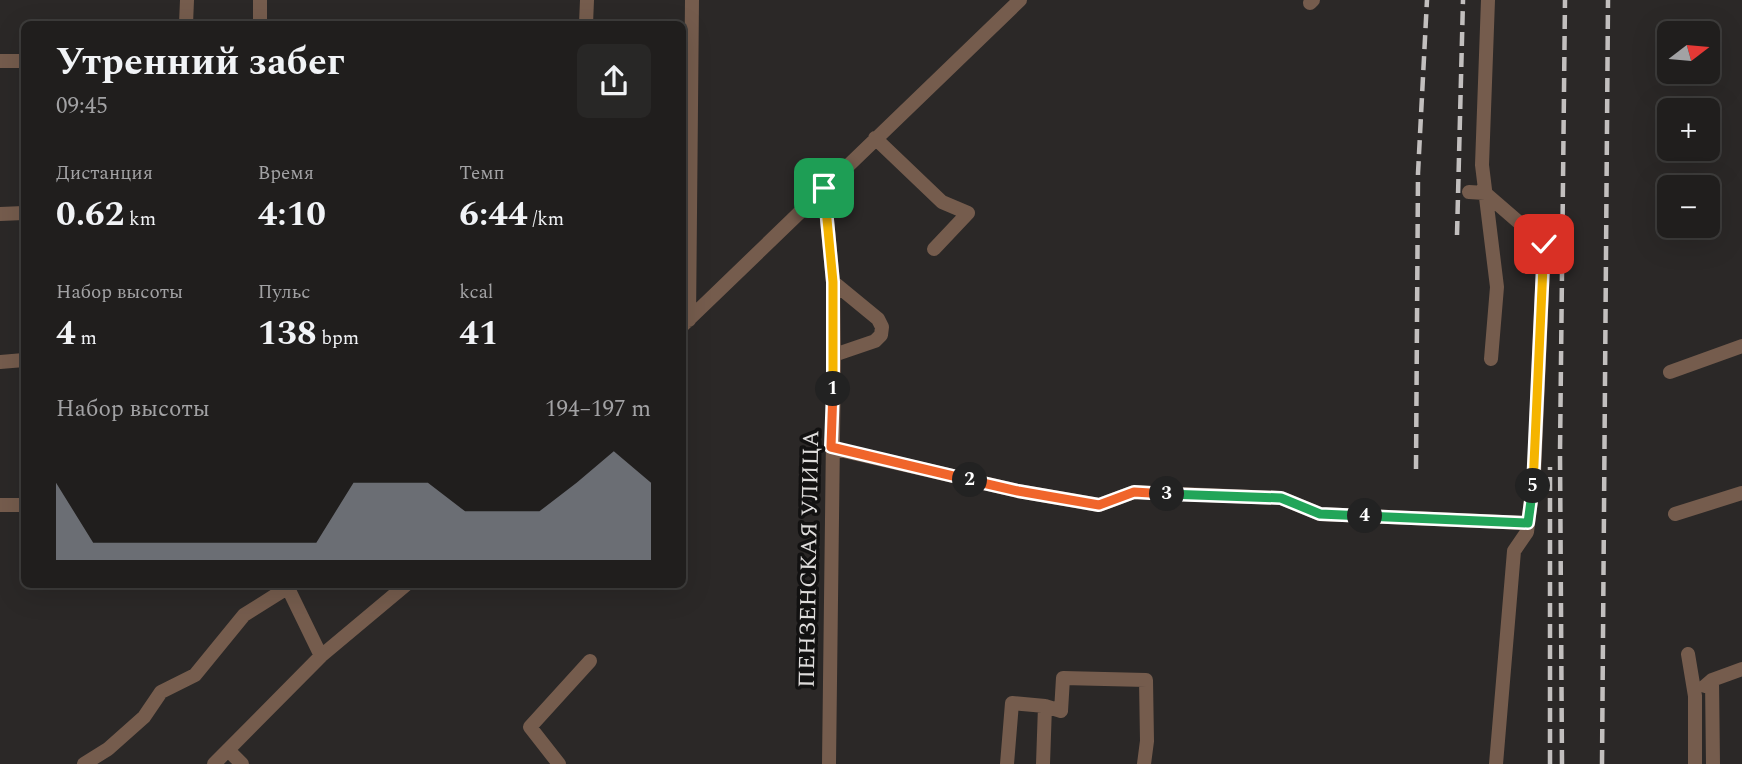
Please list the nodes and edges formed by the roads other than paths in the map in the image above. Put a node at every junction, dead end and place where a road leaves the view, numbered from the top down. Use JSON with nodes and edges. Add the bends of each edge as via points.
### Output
{"nodes":[{"id":1,"x":187,"y":0,"type":"edge"},
{"id":2,"x":260,"y":0,"type":"edge"},
{"id":3,"x":587,"y":0,"type":"edge"},
{"id":4,"x":692,"y":0,"type":"edge"},
{"id":5,"x":1020,"y":0,"type":"edge"},
{"id":6,"x":1488,"y":0,"type":"edge"},
{"id":7,"x":186,"y":21,"type":"edge"},
{"id":8,"x":260,"y":21,"type":"edge"},
{"id":9,"x":586,"y":21,"type":"edge"},
{"id":10,"x":0,"y":61,"type":"edge"},
{"id":11,"x":21,"y":61,"type":"edge"},
{"id":12,"x":875,"y":138,"type":"junction"},
{"id":13,"x":824,"y":188,"type":"junction"},
{"id":14,"x":1469,"y":192,"type":"dead end"},
{"id":15,"x":1485,"y":193,"type":"junction"},
{"id":16,"x":0,"y":214,"type":"edge"},
{"id":17,"x":21,"y":214,"type":"edge"},
{"id":18,"x":934,"y":249,"type":"dead end"},
{"id":19,"x":833,"y":282,"type":"junction"},
{"id":20,"x":686,"y":323,"type":"edge"},
{"id":21,"x":1742,"y":346,"type":"edge"},
{"id":22,"x":834,"y":355,"type":"junction"},
{"id":23,"x":1491,"y":359,"type":"dead end"},
{"id":24,"x":21,"y":360,"type":"edge"},
{"id":25,"x":0,"y":362,"type":"edge"},
{"id":26,"x":1670,"y":372,"type":"dead end"},
{"id":27,"x":831,"y":447,"type":"junction"},
{"id":28,"x":1742,"y":493,"type":"edge"},
{"id":29,"x":0,"y":505,"type":"edge"},
{"id":30,"x":21,"y":505,"type":"edge"},
{"id":31,"x":1675,"y":514,"type":"dead end"},
{"id":32,"x":1528,"y":523,"type":"junction"},
{"id":33,"x":283,"y":588,"type":"edge"},
{"id":34,"x":287,"y":588,"type":"edge"},
{"id":35,"x":402,"y":588,"type":"edge"},
{"id":36,"x":1688,"y":654,"type":"dead end"},
{"id":37,"x":321,"y":656,"type":"junction"},
{"id":38,"x":590,"y":661,"type":"dead end"},
{"id":39,"x":1742,"y":670,"type":"edge"},
{"id":40,"x":1712,"y":680,"type":"junction"},
{"id":41,"x":1695,"y":696,"type":"junction"},
{"id":42,"x":1045,"y":706,"type":"junction"},
{"id":43,"x":228,"y":750,"type":"junction"},
{"id":44,"x":84,"y":764,"type":"edge"},
{"id":45,"x":214,"y":764,"type":"edge"},
{"id":46,"x":242,"y":764,"type":"edge"},
{"id":47,"x":559,"y":764,"type":"edge"},
{"id":48,"x":829,"y":764,"type":"edge"},
{"id":49,"x":1007,"y":764,"type":"edge"},
{"id":50,"x":1043,"y":764,"type":"edge"},
{"id":51,"x":1144,"y":764,"type":"edge"},
{"id":52,"x":1496,"y":764,"type":"edge"},
{"id":53,"x":1695,"y":764,"type":"edge"},
{"id":54,"x":1713,"y":764,"type":"edge"}],
"edges":[{"from":1,"to":7,"type":"street"},
{"from":2,"to":8,"type":"street"},
{"from":3,"to":9,"type":"street"},
{"from":4,"to":20,"type":"street"},
{"from":5,"to":12,"type":"street"},
{"from":6,"to":15,"type":"street"},
{"from":10,"to":11,"type":"street"},
{"from":12,"to":13,"type":"street"},
{"from":12,"to":18,"type":"street","via":[[942,202],[968,213]]},
{"from":13,"to":19,"type":"street","name":"ПЕНЗЕНСКАЯ УЛИЦА"},
{"from":13,"to":20,"type":"street"},
{"from":14,"to":15,"type":"street"},
{"from":15,"to":23,"type":"street","via":[[1497,288]]},
{"from":15,"to":32,"type":"street","via":[[1544,244]]},
{"from":16,"to":17,"type":"street"},
{"from":19,"to":22,"type":"street","name":"ПЕНЗЕНСКАЯ УЛИЦА"},
{"from":19,"to":22,"type":"street","via":[[882,327],[875,341]]},
{"from":21,"to":26,"type":"street"},
{"from":22,"to":27,"type":"street","name":"ПЕНЗЕНСКАЯ УЛИЦА"},
{"from":24,"to":25,"type":"street"},
{"from":27,"to":32,"type":"street","via":[[1099,505],[1134,492],[1281,498],[1320,514]]},
{"from":27,"to":48,"type":"street","name":"ПЕНЗЕНСКАЯ УЛИЦА"},
{"from":28,"to":31,"type":"street"},
{"from":29,"to":30,"type":"street"},
{"from":32,"to":52,"type":"street","via":[[1528,532],[1514,551]]},
{"from":33,"to":44,"type":"street","via":[[244,615],[195,675],[161,692],[144,718]]},
{"from":34,"to":37,"type":"street"},
{"from":35,"to":37,"type":"street"},
{"from":36,"to":41,"type":"street"},
{"from":37,"to":43,"type":"street"},
{"from":38,"to":47,"type":"street","via":[[530,727]]},
{"from":39,"to":40,"type":"street"},
{"from":40,"to":41,"type":"street"},
{"from":40,"to":54,"type":"street"},
{"from":41,"to":53,"type":"street"},
{"from":42,"to":49,"type":"street","via":[[1012,703]]},
{"from":42,"to":50,"type":"street"},
{"from":42,"to":51,"type":"street","via":[[1061,711],[1063,678],[1146,680]]},
{"from":43,"to":45,"type":"street"},
{"from":43,"to":46,"type":"street"}]}
